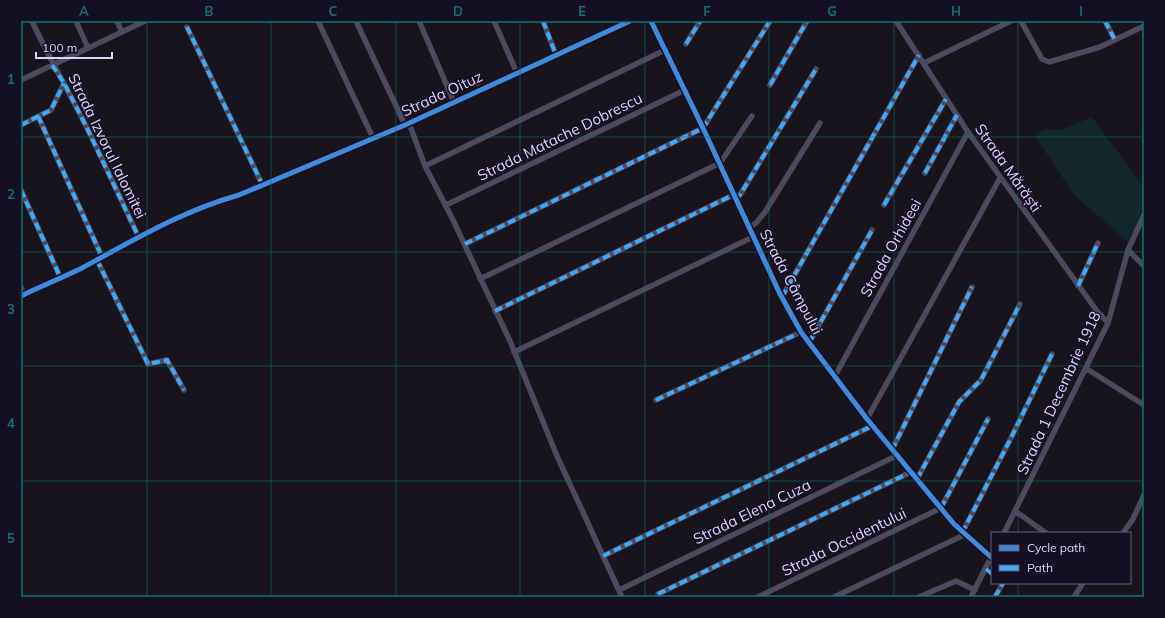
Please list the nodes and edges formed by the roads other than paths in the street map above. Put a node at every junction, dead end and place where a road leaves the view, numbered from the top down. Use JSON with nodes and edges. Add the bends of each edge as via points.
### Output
{"nodes":[{"id":1,"x":32,"y":21,"type":"edge"},
{"id":2,"x":76,"y":21,"type":"edge"},
{"id":3,"x":117,"y":21,"type":"edge"},
{"id":4,"x":144,"y":21,"type":"edge"},
{"id":5,"x":318,"y":21,"type":"edge"},
{"id":6,"x":356,"y":21,"type":"edge"},
{"id":7,"x":419,"y":21,"type":"edge"},
{"id":8,"x":494,"y":21,"type":"edge"},
{"id":9,"x":543,"y":21,"type":"edge"},
{"id":10,"x":628,"y":21,"type":"edge"},
{"id":11,"x":651,"y":21,"type":"edge"},
{"id":12,"x":700,"y":21,"type":"edge"},
{"id":13,"x":770,"y":21,"type":"edge"},
{"id":14,"x":807,"y":21,"type":"edge"},
{"id":15,"x":896,"y":21,"type":"edge"},
{"id":16,"x":1011,"y":21,"type":"edge"},
{"id":17,"x":1021,"y":21,"type":"edge"},
{"id":18,"x":1105,"y":21,"type":"edge"},
{"id":19,"x":1144,"y":26,"type":"edge"},
{"id":20,"x":187,"y":27,"type":"dead end"},
{"id":21,"x":122,"y":32,"type":"junction"},
{"id":22,"x":1114,"y":40,"type":"junction"},
{"id":23,"x":686,"y":44,"type":"dead end"},
{"id":24,"x":88,"y":48,"type":"junction"},
{"id":25,"x":665,"y":50,"type":"junction"},
{"id":26,"x":556,"y":55,"type":"junction"},
{"id":27,"x":919,"y":55,"type":"junction"},
{"id":28,"x":924,"y":63,"type":"junction"},
{"id":29,"x":52,"y":65,"type":"junction"},
{"id":30,"x":816,"y":69,"type":"dead end"},
{"id":31,"x":517,"y":72,"type":"junction"},
{"id":32,"x":21,"y":80,"type":"edge"},
{"id":33,"x":64,"y":83,"type":"junction"},
{"id":34,"x":770,"y":85,"type":"dead end"},
{"id":35,"x":685,"y":90,"type":"junction"},
{"id":36,"x":946,"y":99,"type":"junction"},
{"id":37,"x":454,"y":102,"type":"junction"},
{"id":38,"x":957,"y":115,"type":"junction"},
{"id":39,"x":38,"y":116,"type":"junction"},
{"id":40,"x":752,"y":116,"type":"dead end"},
{"id":41,"x":820,"y":123,"type":"dead end"},
{"id":42,"x":407,"y":124,"type":"junction"},
{"id":43,"x":21,"y":125,"type":"edge"},
{"id":44,"x":704,"y":128,"type":"junction"},
{"id":45,"x":968,"y":132,"type":"junction"},
{"id":46,"x":374,"y":138,"type":"junction"},
{"id":47,"x":720,"y":163,"type":"junction"},
{"id":48,"x":425,"y":166,"type":"junction"},
{"id":49,"x":925,"y":173,"type":"dead end"},
{"id":50,"x":1000,"y":178,"type":"junction"},
{"id":51,"x":262,"y":184,"type":"junction"},
{"id":52,"x":21,"y":190,"type":"edge"},
{"id":53,"x":734,"y":197,"type":"junction"},
{"id":54,"x":446,"y":205,"type":"junction"},
{"id":55,"x":884,"y":205,"type":"dead end"},
{"id":56,"x":1144,"y":215,"type":"edge"},
{"id":57,"x":749,"y":228,"type":"junction"},
{"id":58,"x":872,"y":230,"type":"dead end"},
{"id":59,"x":753,"y":237,"type":"junction"},
{"id":60,"x":139,"y":238,"type":"junction"},
{"id":61,"x":1098,"y":243,"type":"dead end"},
{"id":62,"x":465,"y":244,"type":"junction"},
{"id":63,"x":1128,"y":250,"type":"junction"},
{"id":64,"x":99,"y":258,"type":"junction"},
{"id":65,"x":1144,"y":266,"type":"edge"},
{"id":66,"x":61,"y":279,"type":"junction"},
{"id":67,"x":480,"y":279,"type":"junction"},
{"id":68,"x":1078,"y":286,"type":"junction"},
{"id":69,"x":21,"y":287,"type":"edge"},
{"id":70,"x":972,"y":287,"type":"dead end"},
{"id":71,"x":23,"y":295,"type":"edge"},
{"id":72,"x":782,"y":297,"type":"junction"},
{"id":73,"x":1020,"y":304,"type":"dead end"},
{"id":74,"x":495,"y":311,"type":"junction"},
{"id":75,"x":1108,"y":323,"type":"junction"},
{"id":76,"x":802,"y":332,"type":"junction"},
{"id":77,"x":809,"y":343,"type":"junction"},
{"id":78,"x":514,"y":352,"type":"junction"},
{"id":79,"x":1052,"y":354,"type":"dead end"},
{"id":80,"x":1087,"y":369,"type":"junction"},
{"id":81,"x":835,"y":376,"type":"junction"},
{"id":82,"x":184,"y":390,"type":"dead end"},
{"id":83,"x":656,"y":400,"type":"dead end"},
{"id":84,"x":1144,"y":405,"type":"edge"},
{"id":85,"x":867,"y":419,"type":"junction"},
{"id":86,"x":988,"y":419,"type":"dead end"},
{"id":87,"x":872,"y":426,"type":"junction"},
{"id":88,"x":892,"y":450,"type":"junction"},
{"id":89,"x":896,"y":456,"type":"junction"},
{"id":90,"x":911,"y":472,"type":"junction"},
{"id":91,"x":917,"y":479,"type":"junction"},
{"id":92,"x":1144,"y":495,"type":"edge"},
{"id":93,"x":941,"y":508,"type":"junction"},
{"id":94,"x":1015,"y":511,"type":"junction"},
{"id":95,"x":1004,"y":532,"type":"edge"},
{"id":96,"x":1045,"y":532,"type":"edge"},
{"id":97,"x":1124,"y":532,"type":"edge"},
{"id":98,"x":963,"y":534,"type":"junction"},
{"id":99,"x":603,"y":556,"type":"junction"},
{"id":100,"x":991,"y":556,"type":"edge"},
{"id":101,"x":986,"y":569,"type":"junction"},
{"id":102,"x":991,"y":573,"type":"edge"},
{"id":103,"x":1002,"y":584,"type":"edge"},
{"id":104,"x":1082,"y":584,"type":"edge"},
{"id":105,"x":619,"y":590,"type":"junction"},
{"id":106,"x":975,"y":590,"type":"junction"},
{"id":107,"x":658,"y":594,"type":"dead end"},
{"id":108,"x":622,"y":597,"type":"edge"},
{"id":109,"x":758,"y":597,"type":"edge"},
{"id":110,"x":834,"y":597,"type":"edge"},
{"id":111,"x":919,"y":597,"type":"edge"},
{"id":112,"x":971,"y":597,"type":"edge"},
{"id":113,"x":995,"y":597,"type":"edge"},
{"id":114,"x":1074,"y":597,"type":"edge"}],
"edges":[{"from":1,"to":29,"type":"street","name":"Strada Izvorul Ialomitei"},
{"from":2,"to":24,"type":"street"},
{"from":3,"to":21,"type":"street"},
{"from":4,"to":21,"type":"street"},
{"from":5,"to":46,"type":"street"},
{"from":6,"to":42,"type":"street"},
{"from":7,"to":37,"type":"street"},
{"from":8,"to":31,"type":"street"},
{"from":9,"to":26,"type":"street"},
{"from":10,"to":26,"type":"street","name":"Strada Oituz"},
{"from":11,"to":25,"type":"street","name":"Strada Câmpului"},
{"from":12,"to":23,"type":"street"},
{"from":13,"to":44,"type":"street"},
{"from":14,"to":34,"type":"street"},
{"from":15,"to":27,"type":"street","name":"Strada Mărăști"},
{"from":16,"to":28,"type":"street"},
{"from":17,"to":22,"type":"street","via":[[1042,59],[1049,62],[1100,47]]},
{"from":18,"to":22,"type":"street"},
{"from":19,"to":22,"type":"street"},
{"from":20,"to":51,"type":"street"},
{"from":21,"to":24,"type":"street"},
{"from":24,"to":29,"type":"street"},
{"from":25,"to":35,"type":"street","name":"Strada Câmpului"},
{"from":25,"to":48,"type":"street"},
{"from":26,"to":31,"type":"street","name":"Strada Oituz"},
{"from":27,"to":28,"type":"street","name":"Strada Mărăști"},
{"from":27,"to":72,"type":"street"},
{"from":28,"to":36,"type":"street","name":"Strada Mărăști"},
{"from":29,"to":32,"type":"street"},
{"from":29,"to":33,"type":"street","name":"Strada Izvorul Ialomitei"},
{"from":30,"to":53,"type":"street","via":[[740,195]]},
{"from":31,"to":37,"type":"street","name":"Strada Oituz"},
{"from":33,"to":39,"type":"street","via":[[51,110]]},
{"from":33,"to":60,"type":"street","name":"Strada Izvorul Ialomitei"},
{"from":35,"to":44,"type":"street","name":"Strada Câmpului"},
{"from":35,"to":54,"type":"street","name":"Strada Matache Dobrescu"},
{"from":36,"to":38,"type":"street","name":"Strada Mărăști"},
{"from":36,"to":55,"type":"street"},
{"from":37,"to":42,"type":"street","name":"Strada Oituz"},
{"from":38,"to":45,"type":"street","name":"Strada Mărăști"},
{"from":38,"to":49,"type":"street"},
{"from":39,"to":43,"type":"street"},
{"from":39,"to":64,"type":"street"},
{"from":40,"to":47,"type":"street"},
{"from":41,"to":57,"type":"street","via":[[765,212]]},
{"from":42,"to":46,"type":"street","name":"Strada Oituz"},
{"from":42,"to":48,"type":"street"},
{"from":44,"to":47,"type":"street","name":"Strada Câmpului"},
{"from":44,"to":62,"type":"street"},
{"from":45,"to":50,"type":"street","name":"Strada Mărăști"},
{"from":45,"to":81,"type":"street","name":"Strada Orhideei"},
{"from":46,"to":51,"type":"street","name":"Strada Oituz"},
{"from":47,"to":53,"type":"street","name":"Strada Câmpului"},
{"from":47,"to":67,"type":"street"},
{"from":48,"to":54,"type":"street"},
{"from":50,"to":68,"type":"street","name":"Strada Mărăști"},
{"from":50,"to":85,"type":"street"},
{"from":51,"to":60,"type":"street","name":"Strada Oituz","via":[[193,211]]},
{"from":52,"to":66,"type":"street"},
{"from":53,"to":57,"type":"street","name":"Strada Câmpului"},
{"from":53,"to":74,"type":"street"},
{"from":54,"to":62,"type":"street"},
{"from":56,"to":63,"type":"street","name":"Strada 1 Decembrie 1918"},
{"from":57,"to":59,"type":"street","name":"Strada Câmpului"},
{"from":58,"to":77,"type":"street"},
{"from":59,"to":72,"type":"street","name":"Strada Câmpului"},
{"from":59,"to":78,"type":"street"},
{"from":60,"to":64,"type":"street","name":"Strada Oituz"},
{"from":61,"to":68,"type":"street"},
{"from":62,"to":67,"type":"street"},
{"from":63,"to":65,"type":"street"},
{"from":63,"to":75,"type":"street","name":"Strada 1 Decembrie 1918"},
{"from":64,"to":66,"type":"street","name":"Strada Oituz"},
{"from":64,"to":82,"type":"street","via":[[148,364],[167,360]]},
{"from":66,"to":71,"type":"street","name":"Strada Oituz"},
{"from":67,"to":74,"type":"street"},
{"from":68,"to":75,"type":"street","name":"Strada Mărăști"},
{"from":69,"to":71,"type":"street"},
{"from":70,"to":88,"type":"street"},
{"from":72,"to":76,"type":"street","name":"Strada Câmpului"},
{"from":73,"to":91,"type":"street","via":[[981,380],[958,402]]},
{"from":74,"to":78,"type":"street"},
{"from":75,"to":80,"type":"street","name":"Strada 1 Decembrie 1918"},
{"from":76,"to":77,"type":"street","name":"Strada Câmpului"},
{"from":76,"to":83,"type":"street"},
{"from":77,"to":81,"type":"street","name":"Strada Câmpului"},
{"from":78,"to":99,"type":"street","via":[[557,456]]},
{"from":79,"to":98,"type":"street"},
{"from":80,"to":84,"type":"street"},
{"from":80,"to":94,"type":"street","name":"Strada 1 Decembrie 1918"},
{"from":81,"to":85,"type":"street","name":"Strada Câmpului"},
{"from":85,"to":87,"type":"street","name":"Strada Câmpului"},
{"from":86,"to":93,"type":"street"},
{"from":87,"to":88,"type":"street","name":"Strada Câmpului"},
{"from":87,"to":99,"type":"street"},
{"from":88,"to":89,"type":"street","name":"Strada Câmpului"},
{"from":89,"to":90,"type":"street","name":"Strada Câmpului"},
{"from":89,"to":105,"type":"street","name":"Strada Elena Cuza"},
{"from":90,"to":91,"type":"street","name":"Strada Câmpului"},
{"from":90,"to":107,"type":"street"},
{"from":91,"to":93,"type":"street","name":"Strada Câmpului"},
{"from":92,"to":97,"type":"street"},
{"from":93,"to":98,"type":"street","name":"Strada Câmpului"},
{"from":93,"to":109,"type":"street","name":"Strada Occidentului"},
{"from":94,"to":95,"type":"street","name":"Strada 1 Decembrie 1918"},
{"from":94,"to":96,"type":"street"},
{"from":98,"to":100,"type":"street","name":"Strada Câmpului"},
{"from":98,"to":110,"type":"street"},
{"from":99,"to":105,"type":"street"},
{"from":100,"to":101,"type":"street"},
{"from":101,"to":102,"type":"street"},
{"from":101,"to":106,"type":"street"},
{"from":103,"to":113,"type":"street"},
{"from":104,"to":114,"type":"street"},
{"from":105,"to":108,"type":"street"},
{"from":106,"to":111,"type":"street","via":[[956,581]]},
{"from":106,"to":112,"type":"street"}]}
